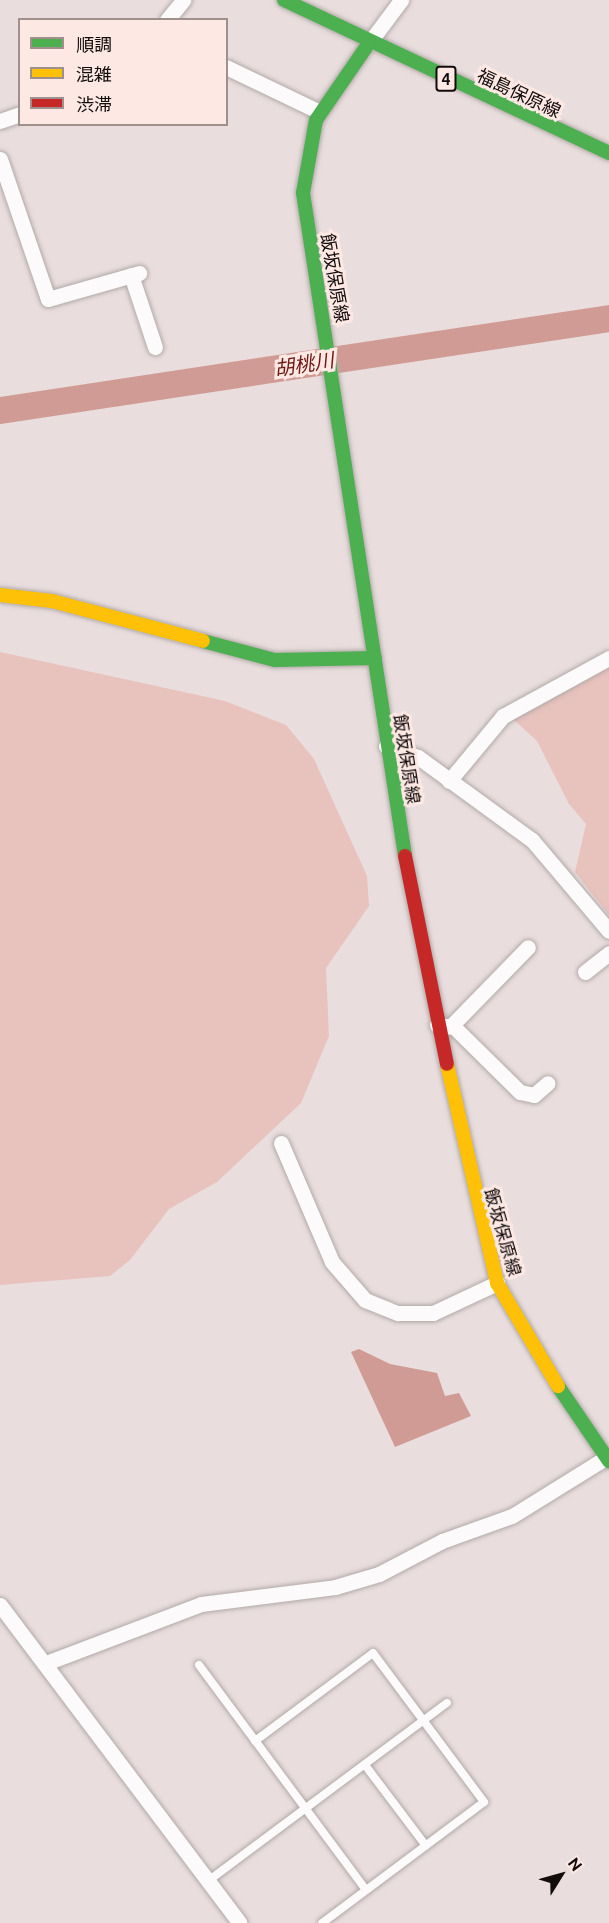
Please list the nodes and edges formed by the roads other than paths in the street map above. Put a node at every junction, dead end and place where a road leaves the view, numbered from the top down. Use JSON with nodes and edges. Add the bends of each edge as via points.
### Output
{"nodes":[{"id":1,"x":183,"y":0,"type":"edge"},
{"id":2,"x":284,"y":0,"type":"edge"},
{"id":3,"x":401,"y":0,"type":"edge"},
{"id":4,"x":169,"y":18,"type":"edge"},
{"id":5,"x":369,"y":43,"type":"junction"},
{"id":6,"x":228,"y":68,"type":"edge"},
{"id":7,"x":320,"y":112,"type":"junction"},
{"id":8,"x":18,"y":115,"type":"edge"},
{"id":9,"x":0,"y":121,"type":"edge"},
{"id":10,"x":609,"y":153,"type":"edge"},
{"id":11,"x":0,"y":159,"type":"edge"},
{"id":12,"x":155,"y":347,"type":"dead end"},
{"id":13,"x":0,"y":596,"type":"edge"},
{"id":14,"x":375,"y":658,"type":"junction"},
{"id":15,"x":609,"y":658,"type":"edge"},
{"id":16,"x":386,"y":746,"type":"junction"},
{"id":17,"x":449,"y":781,"type":"junction"},
{"id":18,"x":609,"y":931,"type":"edge"},
{"id":19,"x":528,"y":947,"type":"dead end"},
{"id":20,"x":609,"y":953,"type":"edge"},
{"id":21,"x":585,"y":972,"type":"dead end"},
{"id":22,"x":444,"y":1026,"type":"junction"},
{"id":23,"x":548,"y":1083,"type":"dead end"},
{"id":24,"x":281,"y":1143,"type":"dead end"},
{"id":25,"x":497,"y":1282,"type":"junction"},
{"id":26,"x":608,"y":1459,"type":"edge"},
{"id":27,"x":0,"y":1605,"type":"edge"},
{"id":28,"x":46,"y":1664,"type":"junction"},
{"id":29,"x":199,"y":1665,"type":"dead end"},
{"id":30,"x":447,"y":1703,"type":"dead end"},
{"id":31,"x":424,"y":1721,"type":"junction"},
{"id":32,"x":255,"y":1741,"type":"junction"},
{"id":33,"x":365,"y":1765,"type":"junction"},
{"id":34,"x":306,"y":1808,"type":"junction"},
{"id":35,"x":426,"y":1846,"type":"junction"},
{"id":36,"x":208,"y":1881,"type":"junction"},
{"id":37,"x":366,"y":1890,"type":"junction"},
{"id":38,"x":240,"y":1923,"type":"edge"},
{"id":39,"x":322,"y":1923,"type":"edge"}],
"edges":[{"from":1,"to":4,"type":"street"},
{"from":2,"to":5,"type":"main road","name":"福島保原線","number":"4"},
{"from":3,"to":5,"type":"street"},
{"from":5,"to":7,"type":"main road","name":"飯坂保原線"},
{"from":5,"to":10,"type":"main road","name":"福島保原線","number":"4"},
{"from":6,"to":7,"type":"street"},
{"from":7,"to":14,"type":"main road","name":"飯坂保原線","via":[[306,154],[303,193],[335,376]]},
{"from":8,"to":9,"type":"street"},
{"from":11,"to":12,"type":"street","via":[[48,299],[135,274]]},
{"from":13,"to":14,"type":"main road","via":[[52,601],[275,660]]},
{"from":14,"to":16,"type":"main road","name":"飯坂保原線"},
{"from":15,"to":17,"type":"street","via":[[503,716]]},
{"from":16,"to":17,"type":"street","via":[[418,757]]},
{"from":16,"to":22,"type":"main road","name":"飯坂保原線"},
{"from":17,"to":18,"type":"street","via":[[547,854]]},
{"from":19,"to":22,"type":"street"},
{"from":20,"to":21,"type":"street"},
{"from":22,"to":23,"type":"street","via":[[520,1092],[534,1095]]},
{"from":22,"to":25,"type":"main road","name":"飯坂保原線"},
{"from":24,"to":25,"type":"street","via":[[332,1262],[365,1300],[398,1312],[433,1313]]},
{"from":25,"to":26,"type":"main road","name":"飯坂保原線","via":[[520,1330]]},
{"from":26,"to":28,"type":"street","via":[[512,1516],[442,1541],[379,1574],[335,1587],[201,1604]]},
{"from":27,"to":28,"type":"street"},
{"from":28,"to":36,"type":"street"},
{"from":29,"to":32,"type":"lane"},
{"from":30,"to":31,"type":"lane"},
{"from":31,"to":32,"type":"lane","via":[[373,1653]]},
{"from":31,"to":33,"type":"lane"},
{"from":31,"to":35,"type":"lane","via":[[484,1802]]},
{"from":32,"to":34,"type":"lane"},
{"from":33,"to":34,"type":"lane"},
{"from":33,"to":35,"type":"lane"},
{"from":34,"to":36,"type":"lane"},
{"from":34,"to":37,"type":"lane"},
{"from":35,"to":37,"type":"lane"},
{"from":36,"to":38,"type":"street"},
{"from":37,"to":39,"type":"lane"}]}
